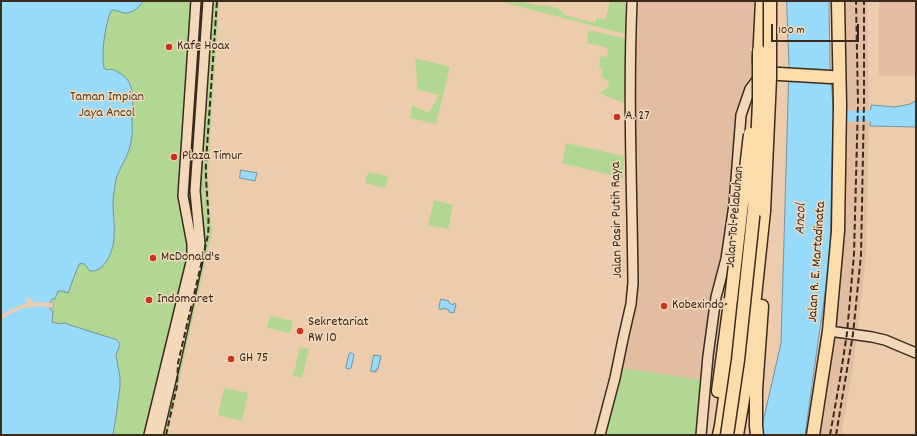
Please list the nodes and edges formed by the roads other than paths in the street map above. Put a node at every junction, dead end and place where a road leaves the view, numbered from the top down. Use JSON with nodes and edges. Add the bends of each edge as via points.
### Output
{"nodes":[{"id":1,"x":196,"y":1,"type":"edge"},
{"id":2,"x":208,"y":1,"type":"edge"},
{"id":3,"x":632,"y":1,"type":"edge"},
{"id":4,"x":759,"y":1,"type":"edge"},
{"id":5,"x":762,"y":1,"type":"edge"},
{"id":6,"x":769,"y":1,"type":"edge"},
{"id":7,"x":838,"y":1,"type":"edge"},
{"id":8,"x":838,"y":62,"type":"junction"},
{"id":9,"x":761,"y":65,"type":"junction"},
{"id":10,"x":831,"y":78,"type":"junction"},
{"id":11,"x":839,"y":90,"type":"junction"},
{"id":12,"x":198,"y":219,"type":"junction"},
{"id":13,"x":188,"y":220,"type":"junction"},
{"id":14,"x":759,"y":261,"type":"junction"},
{"id":15,"x":828,"y":331,"type":"junction"},
{"id":16,"x":916,"y":353,"type":"edge"},
{"id":17,"x":149,"y":435,"type":"edge"},
{"id":18,"x":158,"y":435,"type":"edge"},
{"id":19,"x":600,"y":435,"type":"edge"},
{"id":20,"x":701,"y":435,"type":"edge"},
{"id":21,"x":716,"y":435,"type":"edge"},
{"id":22,"x":719,"y":435,"type":"edge"},
{"id":23,"x":727,"y":435,"type":"edge"},
{"id":24,"x":738,"y":435,"type":"edge"},
{"id":25,"x":758,"y":435,"type":"edge"},
{"id":26,"x":813,"y":435,"type":"edge"}],
"edges":[{"from":1,"to":13,"type":"street","via":[[183,196]]},
{"from":2,"to":12,"type":"street","via":[[195,191]]},
{"from":3,"to":19,"type":"street","name":"Jalan Pasir Putih Raya","via":[[630,107],[633,283],[615,378]]},
{"from":4,"to":9,"type":"highway","name":"Jalan Tol Pelabuhan"},
{"from":5,"to":9,"type":"highway"},
{"from":6,"to":9,"type":"highway"},
{"from":6,"to":14,"type":"highway","name":"Jalan Tol Pelabuhan","bridge":true,"via":[[770,78]]},
{"from":7,"to":8,"type":"highway","name":"Jalan R. E. Martadinata"},
{"from":8,"to":10,"type":"highway","name":"Jalan R. E. Martadinata"},
{"from":8,"to":11,"type":"highway","name":"Jalan R. E. Martadinata"},
{"from":9,"to":10,"type":"highway","via":[[776,74]]},
{"from":9,"to":20,"type":"street","via":[[741,115],[734,205],[726,259],[716,297]]},
{"from":9,"to":21,"type":"highway","bridge":true,"via":[[722,355]]},
{"from":9,"to":22,"type":"highway","via":[[734,337]]},
{"from":9,"to":23,"type":"highway","name":"Jalan Tol Pelabuhan","bridge":true,"via":[[754,209],[738,360]]},
{"from":10,"to":11,"type":"highway","name":"Jalan R. E. Martadinata"},
{"from":11,"to":15,"type":"highway","name":"Jalan R. E. Martadinata","via":[[838,231]]},
{"from":12,"to":13,"type":"street"},
{"from":12,"to":18,"type":"street","via":[[199,255]]},
{"from":13,"to":17,"type":"street","via":[[192,258]]},
{"from":14,"to":24,"type":"highway","name":"Jalan Tol Pelabuhan"},
{"from":14,"to":25,"type":"highway","via":[[762,301],[756,390]]},
{"from":15,"to":16,"type":"street","via":[[885,340]]},
{"from":15,"to":26,"type":"highway","name":"Jalan R. E. Martadinata"}]}
